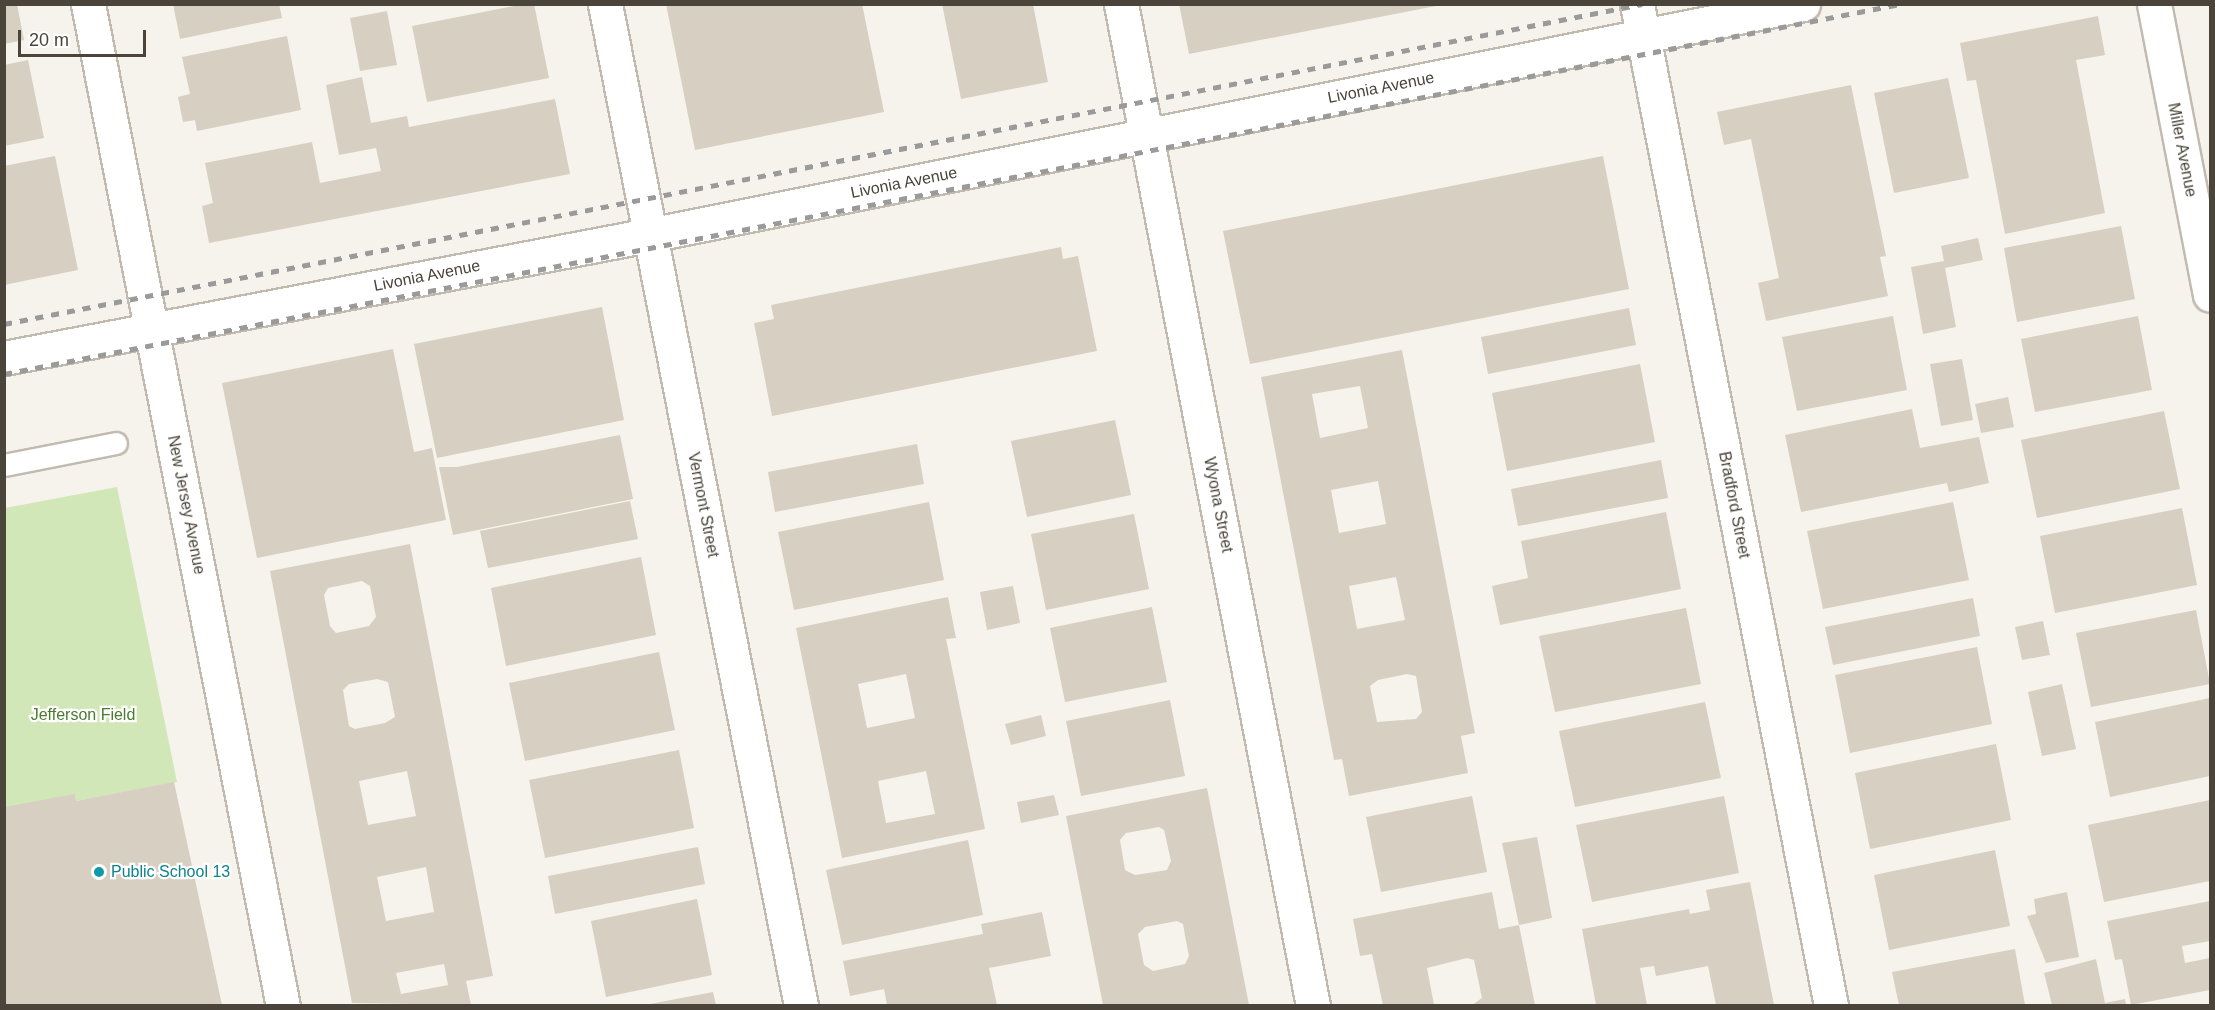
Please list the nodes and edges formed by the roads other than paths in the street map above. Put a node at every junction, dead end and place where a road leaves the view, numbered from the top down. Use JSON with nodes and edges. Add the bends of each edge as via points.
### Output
{"nodes":[{"id":1,"x":88,"y":4,"type":"edge"},
{"id":2,"x":605,"y":4,"type":"edge"},
{"id":3,"x":1121,"y":4,"type":"edge"},
{"id":4,"x":1637,"y":4,"type":"edge"},
{"id":5,"x":1803,"y":4,"type":"edge"},
{"id":6,"x":2154,"y":4,"type":"edge"},
{"id":7,"x":1643,"y":37,"type":"junction"},
{"id":8,"x":1147,"y":134,"type":"junction"},
{"id":9,"x":650,"y":235,"type":"junction"},
{"id":10,"x":2211,"y":295,"type":"edge"},
{"id":11,"x":151,"y":329,"type":"junction"},
{"id":12,"x":4,"y":358,"type":"edge"},
{"id":13,"x":116,"y":443,"type":"dead end"},
{"id":14,"x":4,"y":465,"type":"edge"},
{"id":15,"x":283,"y":1005,"type":"edge"},
{"id":16,"x":801,"y":1005,"type":"edge"},
{"id":17,"x":1313,"y":1005,"type":"edge"},
{"id":18,"x":1831,"y":1005,"type":"edge"}],
"edges":[{"from":1,"to":11,"type":"street","name":"New Jersey Avenue"},
{"from":2,"to":9,"type":"street","name":"Vermont Street"},
{"from":3,"to":8,"type":"street","name":"Wyona Street"},
{"from":4,"to":7,"type":"street","name":"Bradford Street"},
{"from":5,"to":7,"type":"street","name":"Livonia Avenue"},
{"from":6,"to":10,"type":"street","name":"Miller Avenue"},
{"from":7,"to":8,"type":"street","name":"Livonia Avenue"},
{"from":7,"to":18,"type":"street","name":"Bradford Street"},
{"from":8,"to":9,"type":"street","name":"Livonia Avenue"},
{"from":8,"to":17,"type":"street","name":"Wyona Street"},
{"from":9,"to":11,"type":"street","name":"Livonia Avenue"},
{"from":9,"to":16,"type":"street","name":"Vermont Street"},
{"from":11,"to":12,"type":"street","name":"Livonia Avenue"},
{"from":11,"to":15,"type":"street","name":"New Jersey Avenue"},
{"from":13,"to":14,"type":"lane"}]}
